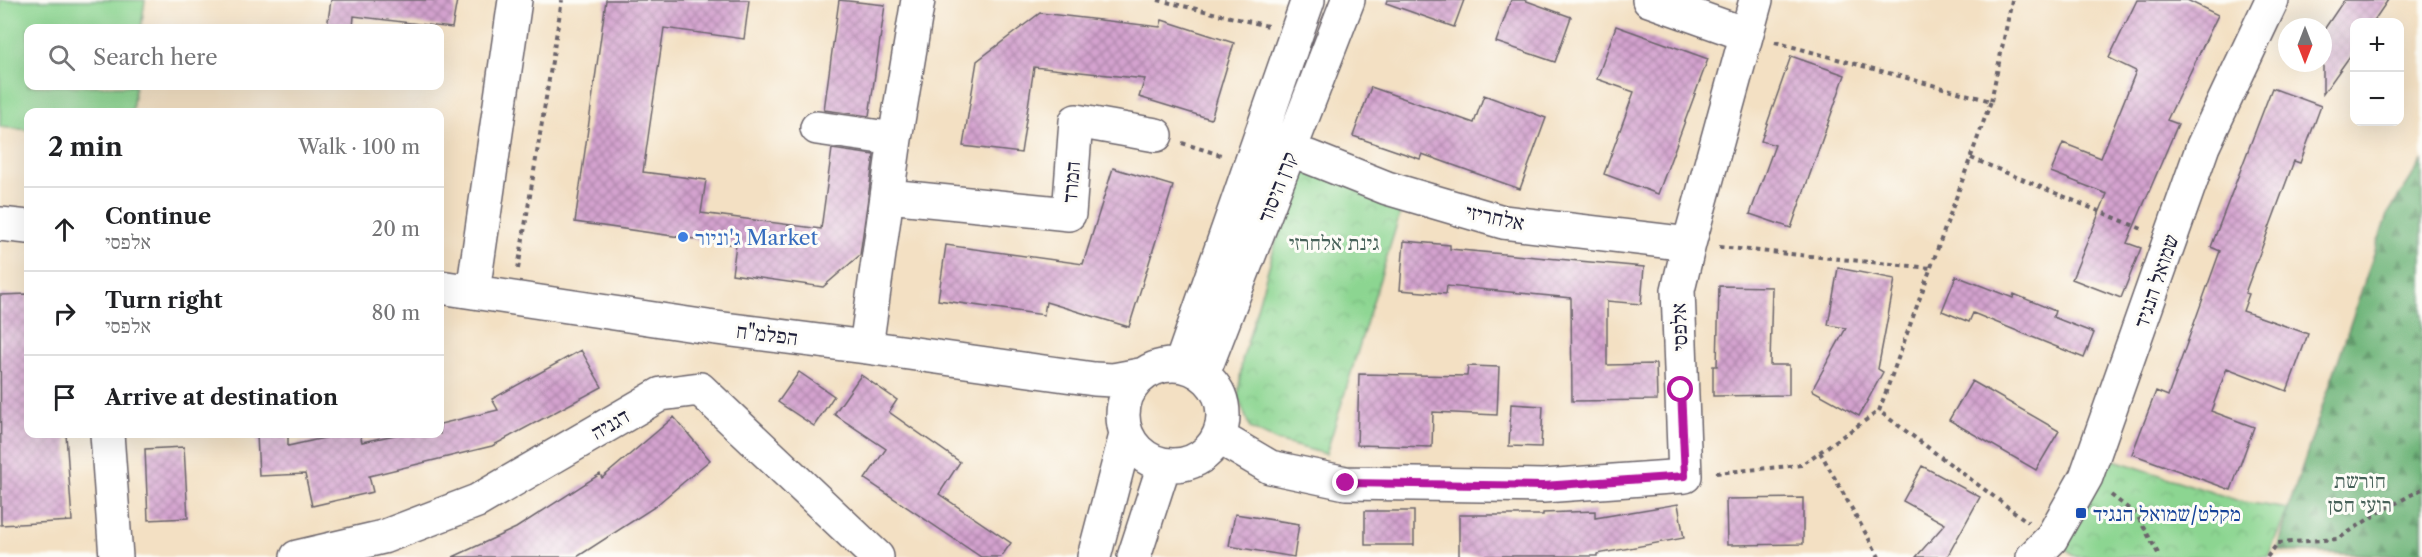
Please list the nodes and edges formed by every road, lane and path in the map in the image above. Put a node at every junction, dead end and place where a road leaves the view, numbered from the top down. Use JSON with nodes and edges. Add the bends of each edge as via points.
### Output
{"nodes":[{"id":1,"x":514,"y":0,"type":"edge"},
{"id":2,"x":562,"y":0,"type":"edge"},
{"id":3,"x":918,"y":0,"type":"edge"},
{"id":4,"x":1158,"y":0,"type":"edge"},
{"id":5,"x":1308,"y":0,"type":"edge"},
{"id":6,"x":1348,"y":0,"type":"edge"},
{"id":7,"x":1648,"y":0,"type":"edge"},
{"id":8,"x":1756,"y":0,"type":"edge"},
{"id":9,"x":2012,"y":0,"type":"edge"},
{"id":10,"x":2272,"y":0,"type":"edge"},
{"id":11,"x":1298,"y":31,"type":"junction"},
{"id":12,"x":1745,"y":34,"type":"junction"},
{"id":13,"x":1991,"y":101,"type":"junction"},
{"id":14,"x":817,"y":128,"type":"dead end"},
{"id":15,"x":1156,"y":135,"type":"joint"},
{"id":16,"x":895,"y":139,"type":"junction"},
{"id":17,"x":1309,"y":157,"type":"dead end"},
{"id":18,"x":1971,"y":158,"type":"junction"},
{"id":19,"x":1252,"y":163,"type":"junction"},
{"id":20,"x":888,"y":195,"type":"junction"},
{"id":21,"x":0,"y":224,"type":"edge"},
{"id":22,"x":24,"y":227,"type":"edge"},
{"id":23,"x":2170,"y":241,"type":"junction"},
{"id":24,"x":1689,"y":244,"type":"junction"},
{"id":25,"x":1931,"y":268,"type":"junction"},
{"id":26,"x":444,"y":288,"type":"edge"},
{"id":27,"x":473,"y":292,"type":"junction"},
{"id":28,"x":514,"y":297,"type":"junction"},
{"id":29,"x":867,"y":347,"type":"junction"},
{"id":30,"x":1192,"y":369,"type":"junction"},
{"id":31,"x":1140,"y":375,"type":"junction"},
{"id":32,"x":1094,"y":379,"type":"junction"},
{"id":33,"x":1879,"y":411,"type":"junction"},
{"id":34,"x":1124,"y":426,"type":"junction"},
{"id":35,"x":1218,"y":437,"type":"junction"},
{"id":36,"x":107,"y":438,"type":"edge"},
{"id":37,"x":1820,"y":452,"type":"junction"},
{"id":38,"x":1164,"y":465,"type":"junction"},
{"id":39,"x":1685,"y":476,"type":"junction"},
{"id":40,"x":2086,"y":477,"type":"junction"},
{"id":41,"x":2422,"y":489,"type":"edge"},
{"id":42,"x":2042,"y":548,"type":"edge"},
{"id":43,"x":116,"y":557,"type":"edge"},
{"id":44,"x":297,"y":557,"type":"edge"},
{"id":45,"x":877,"y":557,"type":"edge"},
{"id":46,"x":1094,"y":557,"type":"edge"},
{"id":47,"x":1134,"y":557,"type":"edge"},
{"id":48,"x":1879,"y":557,"type":"edge"},
{"id":49,"x":2160,"y":557,"type":"edge"},
{"id":50,"x":2267,"y":557,"type":"edge"}],
"edges":[{"from":1,"to":27,"type":"street"},
{"from":2,"to":28,"type":"path"},
{"from":3,"to":16,"type":"street"},
{"from":4,"to":11,"type":"path"},
{"from":5,"to":11,"type":"street","name":"קרן היסוד"},
{"from":6,"to":30,"type":"street","name":"קרן היסוד"},
{"from":7,"to":12,"type":"street"},
{"from":8,"to":12,"type":"street","name":"אלפסי"},
{"from":9,"to":13,"type":"path"},
{"from":10,"to":23,"type":"street","name":"שמואל הנגיד","via":[[2203,146]]},
{"from":11,"to":19,"type":"street","name":"קרן היסוד"},
{"from":12,"to":13,"type":"path"},
{"from":12,"to":24,"type":"street","name":"אלפסי"},
{"from":13,"to":18,"type":"path"},
{"from":14,"to":16,"type":"street"},
{"from":15,"to":19,"type":"path"},
{"from":15,"to":20,"type":"street","name":"המרד","via":[[1076,121],[1069,214]]},
{"from":16,"to":20,"type":"street"},
{"from":17,"to":24,"type":"street","name":"אלחריזי","via":[[1387,188],[1503,222]]},
{"from":18,"to":23,"type":"path"},
{"from":18,"to":25,"type":"path"},
{"from":19,"to":30,"type":"street","name":"קרן היסוד"},
{"from":20,"to":29,"type":"street"},
{"from":21,"to":22,"type":"street"},
{"from":23,"to":40,"type":"street","name":"שמואל הנגיד"},
{"from":24,"to":25,"type":"path"},
{"from":24,"to":39,"type":"street","name":"אלפסי","via":[[1678,290]]},
{"from":25,"to":33,"type":"path"},
{"from":26,"to":27,"type":"street","name":"הפלמ\"ח"},
{"from":27,"to":28,"type":"street","name":"הפלמ\"ח"},
{"from":28,"to":29,"type":"street","name":"הפלמ\"ח"},
{"from":29,"to":32,"type":"street","name":"הפלמ\"ח"},
{"from":30,"to":31,"type":"street","via":[[1166,364]]},
{"from":30,"to":35,"type":"street","via":[[1214,384],[1224,409]]},
{"from":31,"to":32,"type":"street","name":"הפלמ\"ח"},
{"from":31,"to":34,"type":"street","via":[[1124,402]]},
{"from":32,"to":34,"type":"street","via":[[1110,389]]},
{"from":33,"to":37,"type":"path"},
{"from":33,"to":42,"type":"path"},
{"from":34,"to":38,"type":"street","via":[[1135,449]]},
{"from":34,"to":46,"type":"street"},
{"from":35,"to":38,"type":"street","via":[[1196,460]]},
{"from":35,"to":39,"type":"street","via":[[1270,467],[1346,483],[1543,486]]},
{"from":36,"to":43,"type":"street"},
{"from":37,"to":39,"type":"path","via":[[1802,465]]},
{"from":37,"to":48,"type":"path"},
{"from":38,"to":47,"type":"street"},
{"from":40,"to":42,"type":"street","name":"שמואל הנגיד"},
{"from":40,"to":49,"type":"path","via":[[2137,515]]},
{"from":41,"to":50,"type":"path","via":[[2338,539],[2278,543]]},
{"from":44,"to":45,"type":"street","name":"דגניה","via":[[383,537],[477,501],[661,394],[700,389]]}]}
